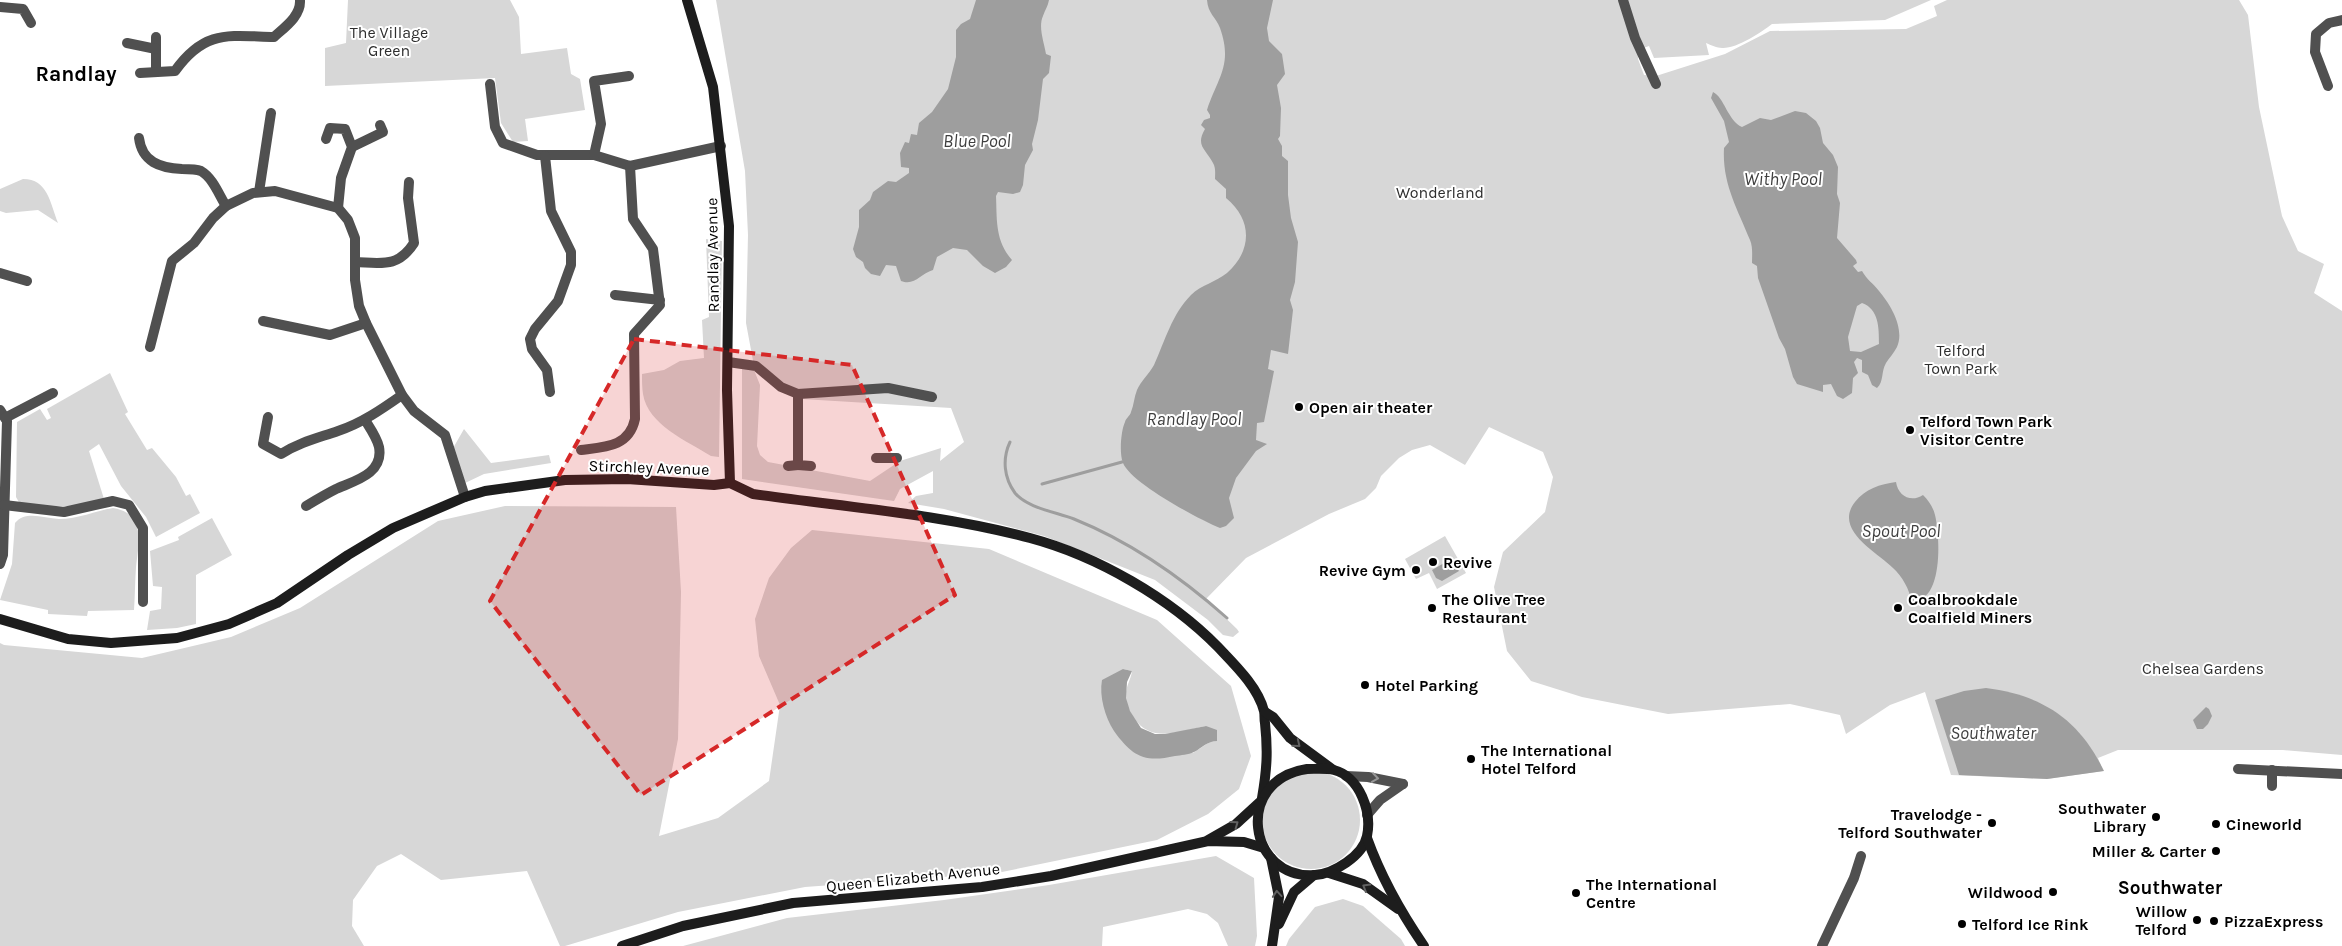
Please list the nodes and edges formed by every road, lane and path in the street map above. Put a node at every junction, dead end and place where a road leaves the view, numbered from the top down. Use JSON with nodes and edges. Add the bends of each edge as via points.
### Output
{"nodes":[{"id":1,"x":300,"y":0,"type":"edge"},
{"id":2,"x":687,"y":0,"type":"edge"},
{"id":3,"x":1624,"y":0,"type":"edge"},
{"id":4,"x":0,"y":7,"type":"edge"},
{"id":5,"x":2342,"y":20,"type":"edge"},
{"id":6,"x":30,"y":23,"type":"dead end"},
{"id":7,"x":156,"y":37,"type":"dead end"},
{"id":8,"x":127,"y":43,"type":"dead end"},
{"id":9,"x":156,"y":49,"type":"junction"},
{"id":10,"x":156,"y":72,"type":"junction"},
{"id":11,"x":140,"y":74,"type":"dead end"},
{"id":12,"x":629,"y":76,"type":"dead end"},
{"id":13,"x":490,"y":84,"type":"dead end"},
{"id":14,"x":1656,"y":84,"type":"dead end"},
{"id":15,"x":2328,"y":86,"type":"dead end"},
{"id":16,"x":271,"y":114,"type":"dead end"},
{"id":17,"x":380,"y":125,"type":"dead end"},
{"id":18,"x":139,"y":138,"type":"dead end"},
{"id":19,"x":326,"y":139,"type":"dead end"},
{"id":20,"x":721,"y":146,"type":"junction"},
{"id":21,"x":352,"y":147,"type":"junction"},
{"id":22,"x":594,"y":155,"type":"junction"},
{"id":23,"x":545,"y":156,"type":"junction"},
{"id":24,"x":630,"y":166,"type":"junction"},
{"id":25,"x":409,"y":182,"type":"dead end"},
{"id":26,"x":259,"y":192,"type":"junction"},
{"id":27,"x":226,"y":206,"type":"junction"},
{"id":28,"x":338,"y":208,"type":"junction"},
{"id":29,"x":355,"y":262,"type":"junction"},
{"id":30,"x":0,"y":274,"type":"edge"},
{"id":31,"x":27,"y":281,"type":"dead end"},
{"id":32,"x":615,"y":295,"type":"dead end"},
{"id":33,"x":660,"y":300,"type":"junction"},
{"id":34,"x":262,"y":321,"type":"dead end"},
{"id":35,"x":366,"y":323,"type":"junction"},
{"id":36,"x":150,"y":347,"type":"dead end"},
{"id":37,"x":728,"y":362,"type":"junction"},
{"id":38,"x":550,"y":392,"type":"dead end"},
{"id":39,"x":53,"y":393,"type":"dead end"},
{"id":40,"x":798,"y":394,"type":"junction"},
{"id":41,"x":402,"y":395,"type":"junction"},
{"id":42,"x":932,"y":397,"type":"dead end"},
{"id":43,"x":3,"y":414,"type":"edge"},
{"id":44,"x":268,"y":417,"type":"dead end"},
{"id":45,"x":365,"y":420,"type":"junction"},
{"id":46,"x":581,"y":450,"type":"dead end"},
{"id":47,"x":876,"y":458,"type":"dead end"},
{"id":48,"x":897,"y":458,"type":"dead end"},
{"id":49,"x":811,"y":466,"type":"dead end"},
{"id":50,"x":730,"y":483,"type":"junction"},
{"id":51,"x":465,"y":497,"type":"junction"},
{"id":52,"x":4,"y":505,"type":"junction"},
{"id":53,"x":306,"y":506,"type":"dead end"},
{"id":54,"x":2,"y":545,"type":"edge"},
{"id":55,"x":0,"y":564,"type":"edge"},
{"id":56,"x":143,"y":602,"type":"dead end"},
{"id":57,"x":0,"y":619,"type":"edge"},
{"id":58,"x":1265,"y":712,"type":"junction"},
{"id":59,"x":2238,"y":769,"type":"dead end"},
{"id":60,"x":1334,"y":770,"type":"junction"},
{"id":61,"x":2272,"y":770,"type":"junction"},
{"id":62,"x":2342,"y":774,"type":"edge"},
{"id":63,"x":1346,"y":776,"type":"junction"},
{"id":64,"x":2272,"y":786,"type":"dead end"},
{"id":65,"x":1261,"y":800,"type":"junction"},
{"id":66,"x":1367,"y":815,"type":"junction"},
{"id":67,"x":1367,"y":838,"type":"junction"},
{"id":68,"x":1208,"y":841,"type":"junction"},
{"id":69,"x":1264,"y":848,"type":"junction"},
{"id":70,"x":1861,"y":856,"type":"dead end"},
{"id":71,"x":1271,"y":858,"type":"junction"},
{"id":72,"x":1329,"y":873,"type":"junction"},
{"id":73,"x":1314,"y":875,"type":"junction"},
{"id":74,"x":1399,"y":910,"type":"junction"},
{"id":75,"x":1276,"y":931,"type":"junction"},
{"id":76,"x":622,"y":946,"type":"edge"},
{"id":77,"x":1272,"y":946,"type":"edge"},
{"id":78,"x":1424,"y":946,"type":"edge"},
{"id":79,"x":1822,"y":946,"type":"edge"}],
"edges":[{"from":1,"to":10,"type":"street","via":[[300,7],[290,23],[274,37],[240,34],[215,38],[188,53],[175,71]]},
{"from":2,"to":20,"type":"street","name":"Randlay Avenue","via":[[713,87]]},
{"from":3,"to":14,"type":"street","via":[[1635,38]]},
{"from":4,"to":6,"type":"street","via":[[23,9]]},
{"from":5,"to":15,"type":"street","via":[[2329,23],[2316,34],[2315,52]]},
{"from":7,"to":9,"type":"street"},
{"from":8,"to":9,"type":"street"},
{"from":9,"to":10,"type":"street"},
{"from":10,"to":11,"type":"street"},
{"from":12,"to":22,"type":"street","via":[[594,81],[601,124]]},
{"from":13,"to":23,"type":"street","via":[[495,126],[503,143]]},
{"from":16,"to":26,"type":"street"},
{"from":17,"to":21,"type":"street","via":[[383,132]]},
{"from":18,"to":27,"type":"street","via":[[140,150],[150,161],[172,168],[199,170],[209,177]]},
{"from":19,"to":21,"type":"street","via":[[330,128],[345,129]]},
{"from":20,"to":24,"type":"street"},
{"from":20,"to":37,"type":"street","name":"Randlay Avenue","via":[[730,226]]},
{"from":21,"to":28,"type":"street","via":[[341,178]]},
{"from":22,"to":23,"type":"street"},
{"from":22,"to":24,"type":"street"},
{"from":23,"to":38,"type":"street","via":[[551,211],[571,259],[570,274],[562,294],[530,339],[532,349],[547,370]]},
{"from":24,"to":33,"type":"street","via":[[633,218],[653,250]]},
{"from":25,"to":29,"type":"street","via":[[414,243],[407,254],[390,264]]},
{"from":26,"to":27,"type":"street"},
{"from":26,"to":28,"type":"street","via":[[275,191]]},
{"from":27,"to":36,"type":"street","via":[[194,243],[172,261]]},
{"from":28,"to":29,"type":"street","via":[[356,238]]},
{"from":29,"to":35,"type":"street","via":[[359,306]]},
{"from":30,"to":31,"type":"street"},
{"from":32,"to":33,"type":"street"},
{"from":33,"to":46,"type":"street","via":[[657,309],[634,334],[633,428],[618,444]]},
{"from":34,"to":35,"type":"street","via":[[330,335]]},
{"from":35,"to":41,"type":"street"},
{"from":37,"to":40,"type":"street","via":[[756,366],[781,387]]},
{"from":37,"to":50,"type":"street","name":"Randlay Avenue"},
{"from":39,"to":43,"type":"street"},
{"from":40,"to":42,"type":"street","via":[[888,388]]},
{"from":40,"to":49,"type":"street","via":[[793,465]]},
{"from":41,"to":45,"type":"street"},
{"from":41,"to":51,"type":"street","via":[[414,411],[445,435]]},
{"from":43,"to":52,"type":"street","via":[[7,421]]},
{"from":44,"to":45,"type":"street","via":[[263,444],[281,454],[305,440],[337,432]]},
{"from":45,"to":53,"type":"street","via":[[378,447],[377,462],[372,470],[366,477],[327,493]]},
{"from":47,"to":48,"type":"street"},
{"from":50,"to":51,"type":"street","name":"Stirchley Avenue","via":[[565,480],[485,491]]},
{"from":50,"to":58,"type":"street","name":"Stirchley Avenue","via":[[753,494],[977,525],[1032,538],[1116,573],[1152,594],[1207,636],[1243,674]]},
{"from":51,"to":57,"type":"street","name":"Stirchley Avenue","via":[[393,528],[298,590],[249,615],[177,638],[111,642],[68,639]]},
{"from":52,"to":54,"type":"street"},
{"from":52,"to":56,"type":"street","via":[[64,512],[113,501],[130,505],[143,528]]},
{"from":54,"to":55,"type":"street"},
{"from":58,"to":60,"type":"street","one_way":true,"via":[[1290,738]]},
{"from":58,"to":65,"type":"street","via":[[1268,758]]},
{"from":59,"to":61,"type":"street"},
{"from":60,"to":63,"type":"street"},
{"from":60,"to":65,"type":"street","via":[[1295,771],[1278,781]]},
{"from":61,"to":62,"type":"street"},
{"from":61,"to":64,"type":"street"},
{"from":63,"to":66,"type":"street","via":[[1360,793]]},
{"from":63,"to":66,"type":"street","one_way":true,"via":[[1403,784],[1380,800]]},
{"from":68,"to":65,"type":"street","name":"Queen Elizabeth Avenue","one_way":true,"via":[[1236,824]]},
{"from":65,"to":69,"type":"street","via":[[1257,817]]},
{"from":66,"to":67,"type":"street"},
{"from":67,"to":72,"type":"street","via":[[1349,860]]},
{"from":67,"to":74,"type":"street"},
{"from":68,"to":69,"type":"street","name":"Queen Elizabeth Avenue","via":[[1244,842]]},
{"from":68,"to":76,"type":"street","name":"Queen Elizabeth Avenue","via":[[1050,876],[982,886],[793,904],[717,918]]},
{"from":69,"to":71,"type":"street"},
{"from":70,"to":79,"type":"street"},
{"from":71,"to":73,"type":"street","via":[[1298,874]]},
{"from":75,"to":71,"type":"street","one_way":true,"via":[[1279,897]]},
{"from":72,"to":73,"type":"street"},
{"from":74,"to":72,"type":"street","one_way":true,"via":[[1363,884]]},
{"from":73,"to":75,"type":"street","via":[[1294,892]]},
{"from":74,"to":78,"type":"street"},
{"from":75,"to":77,"type":"street"}]}
